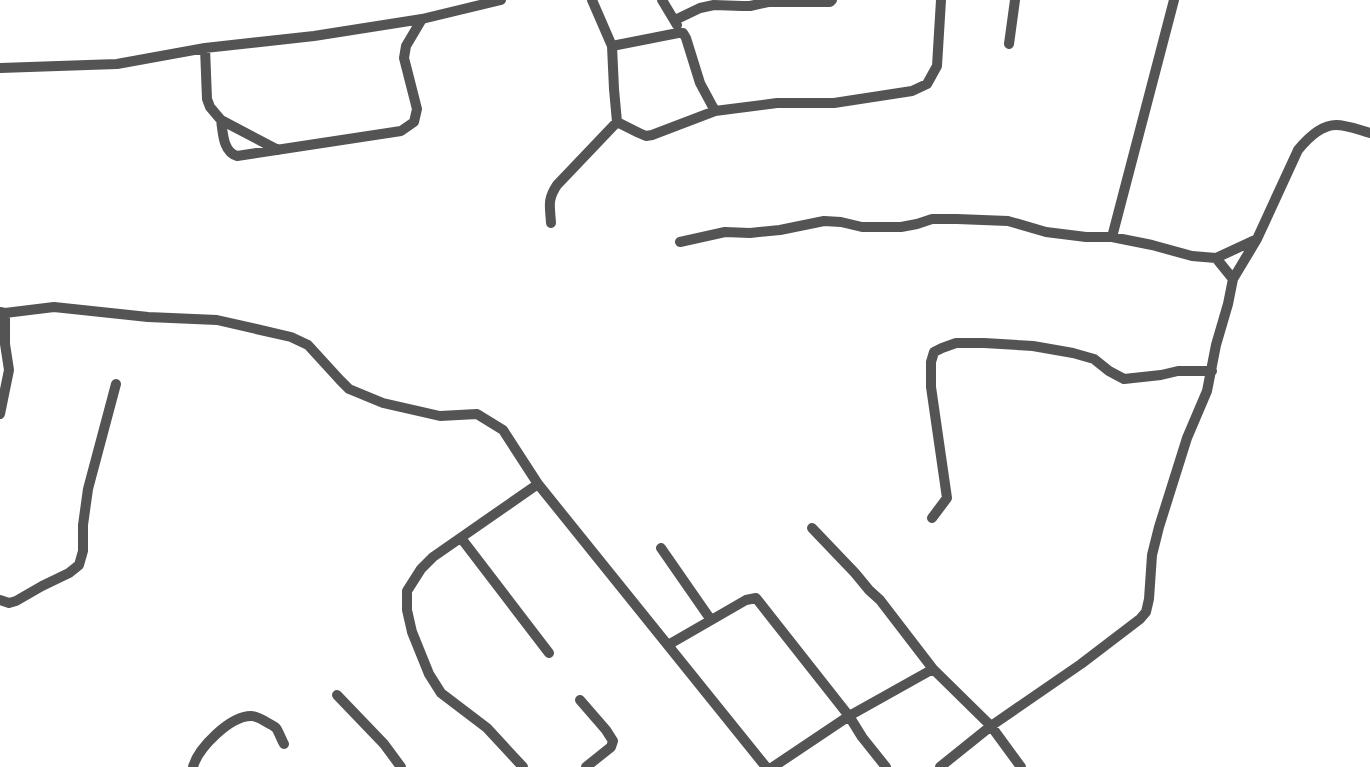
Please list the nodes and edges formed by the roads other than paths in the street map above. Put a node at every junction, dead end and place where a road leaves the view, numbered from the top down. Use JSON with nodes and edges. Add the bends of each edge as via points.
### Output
{"nodes":[{"id":1,"x":501,"y":0,"type":"edge"},
{"id":2,"x":592,"y":0,"type":"edge"},
{"id":3,"x":662,"y":0,"type":"edge"},
{"id":4,"x":832,"y":0,"type":"edge"},
{"id":5,"x":941,"y":0,"type":"edge"},
{"id":6,"x":1015,"y":0,"type":"edge"},
{"id":7,"x":1174,"y":0,"type":"edge"},
{"id":8,"x":422,"y":19,"type":"junction"},
{"id":9,"x":675,"y":20,"type":"junction"},
{"id":10,"x":683,"y":33,"type":"junction"},
{"id":11,"x":1009,"y":44,"type":"dead end"},
{"id":12,"x":612,"y":46,"type":"junction"},
{"id":13,"x":205,"y":48,"type":"junction"},
{"id":14,"x":1,"y":67,"type":"edge"},
{"id":15,"x":715,"y":111,"type":"junction"},
{"id":16,"x":221,"y":120,"type":"junction"},
{"id":17,"x":617,"y":122,"type":"junction"},
{"id":18,"x":1370,"y":133,"type":"edge"},
{"id":19,"x":278,"y":150,"type":"junction"},
{"id":20,"x":551,"y":223,"type":"dead end"},
{"id":21,"x":1112,"y":237,"type":"junction"},
{"id":22,"x":1257,"y":239,"type":"junction"},
{"id":23,"x":680,"y":242,"type":"dead end"},
{"id":24,"x":1216,"y":258,"type":"junction"},
{"id":25,"x":1233,"y":279,"type":"junction"},
{"id":26,"x":2,"y":312,"type":"edge"},
{"id":27,"x":1212,"y":371,"type":"junction"},
{"id":28,"x":116,"y":384,"type":"dead end"},
{"id":29,"x":0,"y":414,"type":"edge"},
{"id":30,"x":538,"y":484,"type":"junction"},
{"id":31,"x":932,"y":518,"type":"dead end"},
{"id":32,"x":812,"y":528,"type":"dead end"},
{"id":33,"x":461,"y":538,"type":"junction"},
{"id":34,"x":661,"y":548,"type":"dead end"},
{"id":35,"x":0,"y":600,"type":"edge"},
{"id":36,"x":711,"y":620,"type":"junction"},
{"id":37,"x":668,"y":645,"type":"junction"},
{"id":38,"x":549,"y":653,"type":"dead end"},
{"id":39,"x":933,"y":669,"type":"junction"},
{"id":40,"x":337,"y":695,"type":"dead end"},
{"id":41,"x":580,"y":700,"type":"dead end"},
{"id":42,"x":849,"y":716,"type":"junction"},
{"id":43,"x":991,"y":726,"type":"junction"},
{"id":44,"x":284,"y":744,"type":"dead end"},
{"id":45,"x":193,"y":767,"type":"edge"},
{"id":46,"x":401,"y":767,"type":"edge"},
{"id":47,"x":522,"y":767,"type":"edge"},
{"id":48,"x":586,"y":767,"type":"edge"},
{"id":49,"x":766,"y":767,"type":"edge"},
{"id":50,"x":773,"y":767,"type":"edge"},
{"id":51,"x":886,"y":767,"type":"edge"},
{"id":52,"x":940,"y":767,"type":"edge"},
{"id":53,"x":1021,"y":767,"type":"edge"}],
"edges":[{"from":1,"to":8,"type":"street"},
{"from":2,"to":12,"type":"street"},
{"from":3,"to":9,"type":"street"},
{"from":4,"to":9,"type":"street","via":[[768,2],[750,6],[714,5],[700,8]]},
{"from":5,"to":15,"type":"street","via":[[937,66],[927,84],[912,91],[834,103],[777,103]]},
{"from":6,"to":11,"type":"street"},
{"from":7,"to":21,"type":"street"},
{"from":8,"to":13,"type":"street","via":[[314,36]]},
{"from":8,"to":19,"type":"street","via":[[406,46],[404,58],[417,109],[414,122],[401,131]]},
{"from":9,"to":10,"type":"street"},
{"from":10,"to":12,"type":"street"},
{"from":10,"to":15,"type":"street","via":[[700,83]]},
{"from":12,"to":17,"type":"street"},
{"from":13,"to":14,"type":"street","via":[[117,64]]},
{"from":13,"to":16,"type":"street","via":[[207,99]]},
{"from":15,"to":17,"type":"street","via":[[646,136]]},
{"from":16,"to":19,"type":"street"},
{"from":16,"to":19,"type":"street","via":[[226,148],[231,154],[237,156]]},
{"from":17,"to":20,"type":"street","via":[[550,195]]},
{"from":18,"to":22,"type":"street","via":[[1336,125],[1326,127],[1306,140],[1298,150]]},
{"from":21,"to":23,"type":"street","via":[[1046,232],[1008,221],[957,219],[932,220],[900,228],[862,227],[824,221],[780,230],[726,232]]},
{"from":21,"to":24,"type":"street","via":[[1192,256]]},
{"from":22,"to":24,"type":"street"},
{"from":22,"to":25,"type":"street"},
{"from":24,"to":25,"type":"street"},
{"from":25,"to":27,"type":"street"},
{"from":26,"to":29,"type":"street","via":[[9,370]]},
{"from":26,"to":30,"type":"street","via":[[54,307],[148,317],[217,320],[291,337],[308,345],[349,389],[383,403],[440,416],[477,414],[503,430]]},
{"from":27,"to":31,"type":"street","via":[[1178,371],[1124,379],[1094,359],[1033,346],[956,343],[934,352],[931,362],[931,387],[947,498]]},
{"from":27,"to":43,"type":"street","via":[[1187,438],[1159,527],[1152,555],[1150,599],[1146,612],[1080,664]]},
{"from":28,"to":35,"type":"street","via":[[88,489],[83,525],[83,551],[79,565],[16,601],[9,603]]},
{"from":30,"to":33,"type":"street"},
{"from":30,"to":37,"type":"street"},
{"from":32,"to":39,"type":"street","via":[[880,600]]},
{"from":33,"to":38,"type":"street"},
{"from":33,"to":47,"type":"street","via":[[433,557],[421,569],[407,591],[407,610],[412,632],[429,674],[441,693],[487,728]]},
{"from":34,"to":36,"type":"street"},
{"from":36,"to":37,"type":"street"},
{"from":36,"to":42,"type":"street","via":[[746,600],[756,598]]},
{"from":37,"to":49,"type":"street"},
{"from":39,"to":42,"type":"street"},
{"from":39,"to":43,"type":"street"},
{"from":40,"to":46,"type":"street","via":[[384,744]]},
{"from":41,"to":48,"type":"street","via":[[613,741],[612,747]]},
{"from":42,"to":50,"type":"street"},
{"from":42,"to":51,"type":"street","via":[[862,738]]},
{"from":43,"to":52,"type":"street"},
{"from":43,"to":53,"type":"street"},
{"from":44,"to":45,"type":"street","via":[[275,727],[251,716],[223,729],[203,746]]}]}
